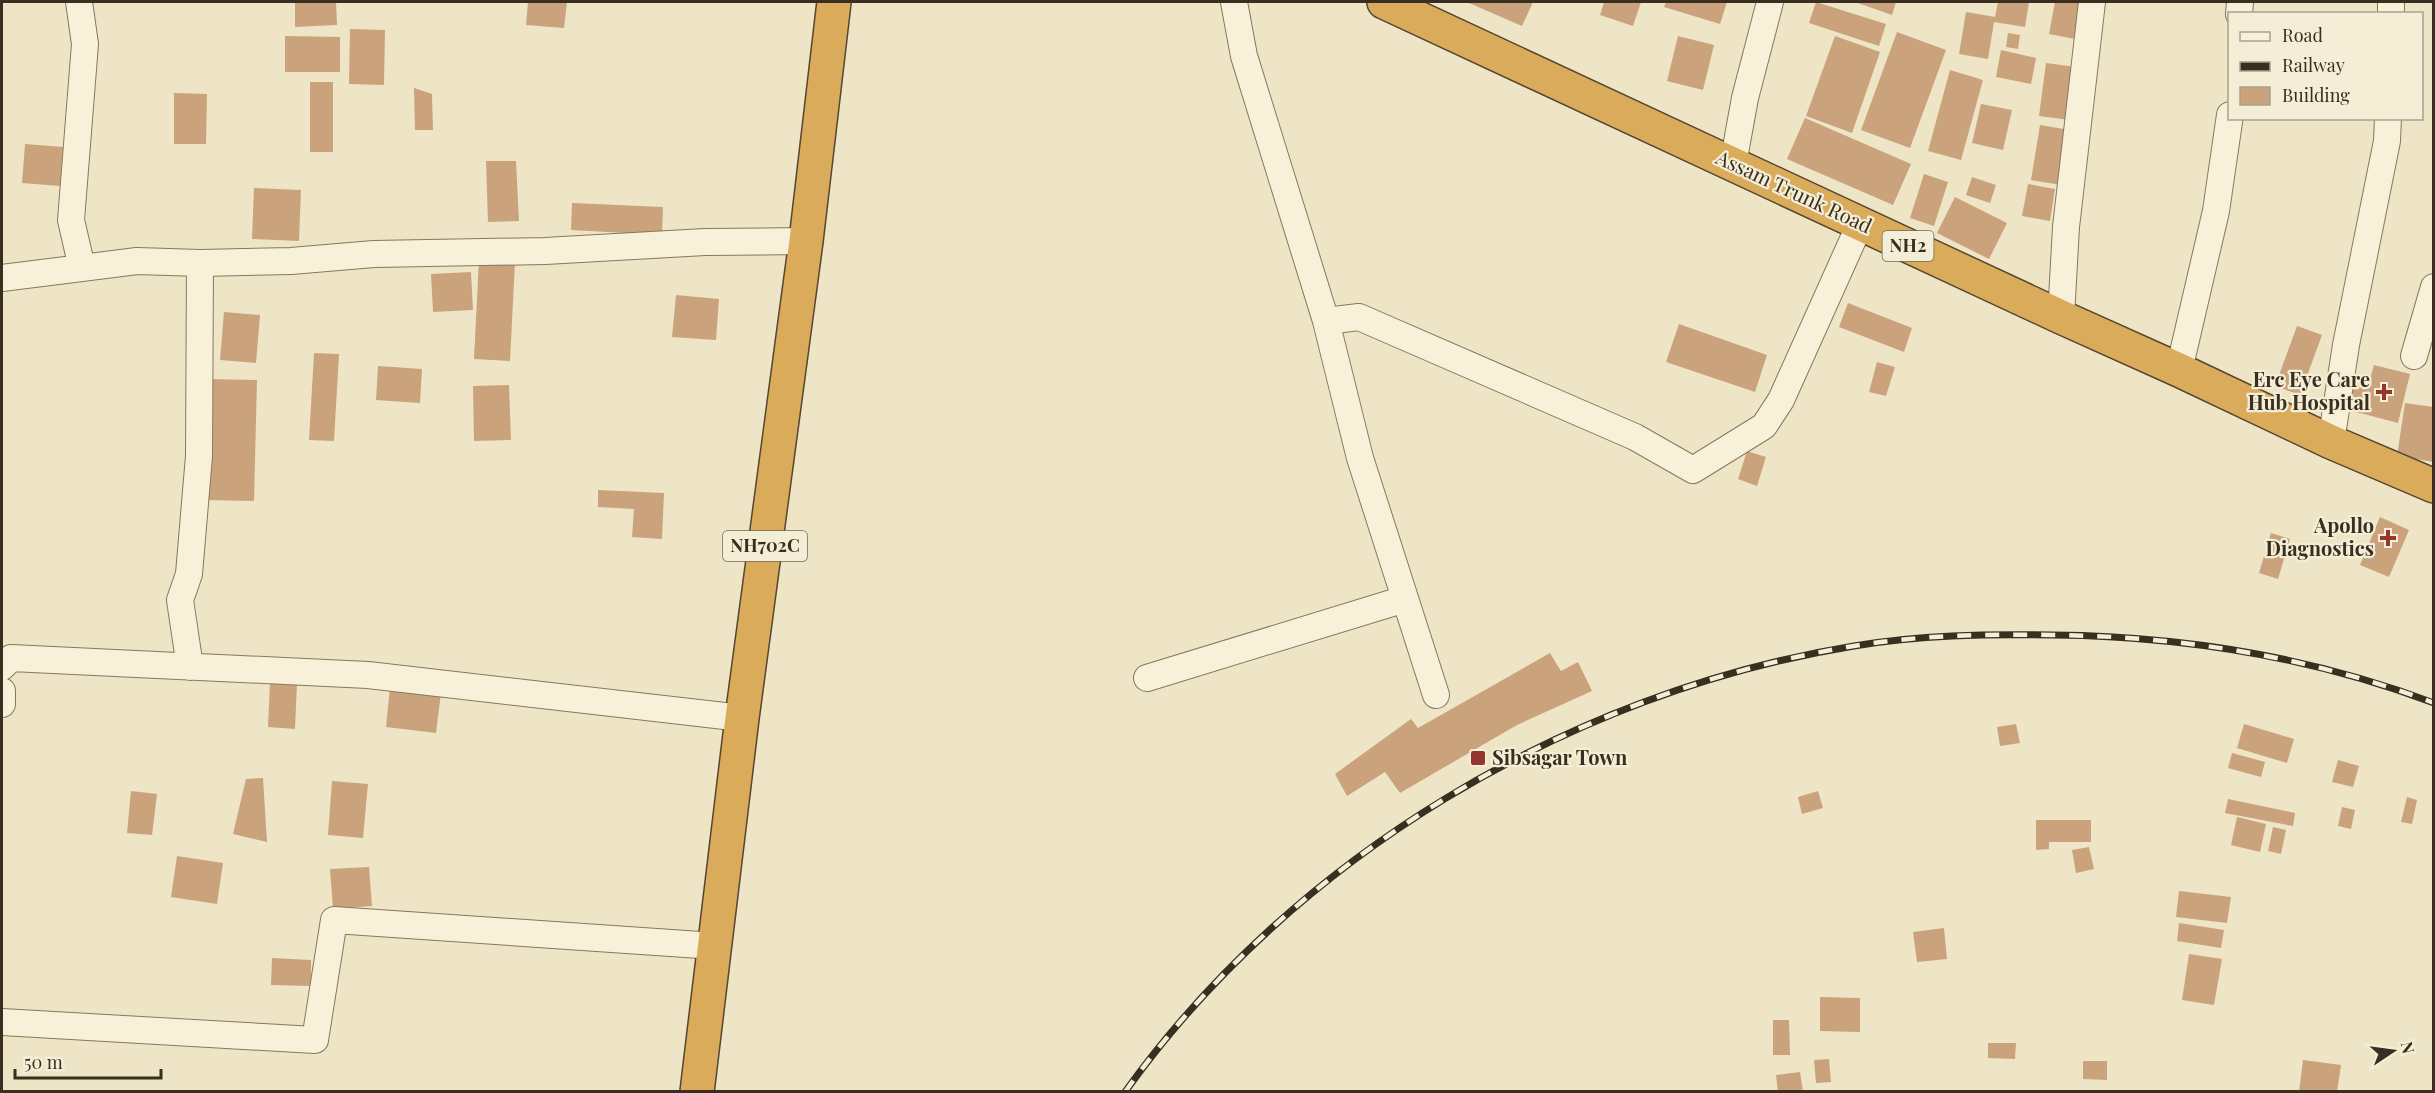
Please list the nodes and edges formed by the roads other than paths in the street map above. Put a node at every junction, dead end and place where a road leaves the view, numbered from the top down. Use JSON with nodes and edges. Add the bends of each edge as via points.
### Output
{"nodes":[{"id":1,"x":79,"y":2,"type":"edge"},
{"id":2,"x":834,"y":2,"type":"edge"},
{"id":3,"x":1234,"y":2,"type":"edge"},
{"id":4,"x":1384,"y":2,"type":"edge"},
{"id":5,"x":1770,"y":2,"type":"edge"},
{"id":6,"x":2092,"y":2,"type":"edge"},
{"id":7,"x":2228,"y":120,"type":"edge"},
{"id":8,"x":2388,"y":120,"type":"edge"},
{"id":9,"x":1733,"y":164,"type":"junction"},
{"id":10,"x":1860,"y":224,"type":"junction"},
{"id":11,"x":806,"y":241,"type":"junction"},
{"id":12,"x":200,"y":263,"type":"junction"},
{"id":13,"x":82,"y":268,"type":"junction"},
{"id":14,"x":2,"y":278,"type":"edge"},
{"id":15,"x":2433,"y":287,"type":"edge"},
{"id":16,"x":2061,"y":317,"type":"junction"},
{"id":17,"x":1326,"y":321,"type":"junction"},
{"id":18,"x":2414,"y":356,"type":"dead end"},
{"id":19,"x":2179,"y":370,"type":"junction"},
{"id":20,"x":2331,"y":442,"type":"junction"},
{"id":21,"x":2433,"y":486,"type":"edge"},
{"id":22,"x":1405,"y":599,"type":"junction"},
{"id":23,"x":2,"y":666,"type":"edge"},
{"id":24,"x":190,"y":667,"type":"junction"},
{"id":25,"x":1147,"y":678,"type":"dead end"},
{"id":26,"x":2,"y":691,"type":"edge"},
{"id":27,"x":1436,"y":695,"type":"dead end"},
{"id":28,"x":2,"y":704,"type":"edge"},
{"id":29,"x":742,"y":718,"type":"junction"},
{"id":30,"x":716,"y":946,"type":"junction"},
{"id":31,"x":2,"y":1022,"type":"edge"},
{"id":32,"x":697,"y":1092,"type":"edge"}],
"edges":[{"from":1,"to":13,"type":"street","via":[[85,44],[71,220]]},
{"from":2,"to":11,"type":"highway","number":"NH702C"},
{"from":3,"to":17,"type":"street","via":[[1244,56]]},
{"from":4,"to":9,"type":"highway","name":"Assam Trunk Road","number":"NH2"},
{"from":5,"to":9,"type":"street"},
{"from":6,"to":16,"type":"street","via":[[2066,227]]},
{"from":7,"to":19,"type":"street","via":[[2216,210]]},
{"from":8,"to":20,"type":"street"},
{"from":9,"to":10,"type":"highway","name":"Assam Trunk Road","number":"NH2"},
{"from":10,"to":16,"type":"highway","name":"Assam Trunk Road","number":"NH2"},
{"from":10,"to":17,"type":"street","via":[[1780,400],[1764,426],[1693,470],[1635,437],[1359,317]]},
{"from":11,"to":12,"type":"street"},
{"from":11,"to":29,"type":"highway","number":"NH702C"},
{"from":12,"to":13,"type":"street","via":[[137,261]]},
{"from":12,"to":24,"type":"street","via":[[199,456],[189,574],[180,600]]},
{"from":13,"to":14,"type":"street"},
{"from":15,"to":18,"type":"street"},
{"from":16,"to":19,"type":"highway","name":"Assam Trunk Road","number":"NH2"},
{"from":17,"to":22,"type":"street","via":[[1360,458]]},
{"from":19,"to":20,"type":"highway","name":"Assam Trunk Road","number":"NH2"},
{"from":20,"to":21,"type":"highway","name":"Assam Trunk Road","number":"NH2"},
{"from":22,"to":25,"type":"street"},
{"from":22,"to":27,"type":"street"},
{"from":23,"to":24,"type":"street","via":[[11,658]]},
{"from":24,"to":29,"type":"street","via":[[368,675]]},
{"from":26,"to":28,"type":"street"},
{"from":29,"to":30,"type":"highway","number":"NH702C"},
{"from":30,"to":31,"type":"street","via":[[334,920],[315,1040]]},
{"from":30,"to":32,"type":"highway","number":"NH702C"}]}
